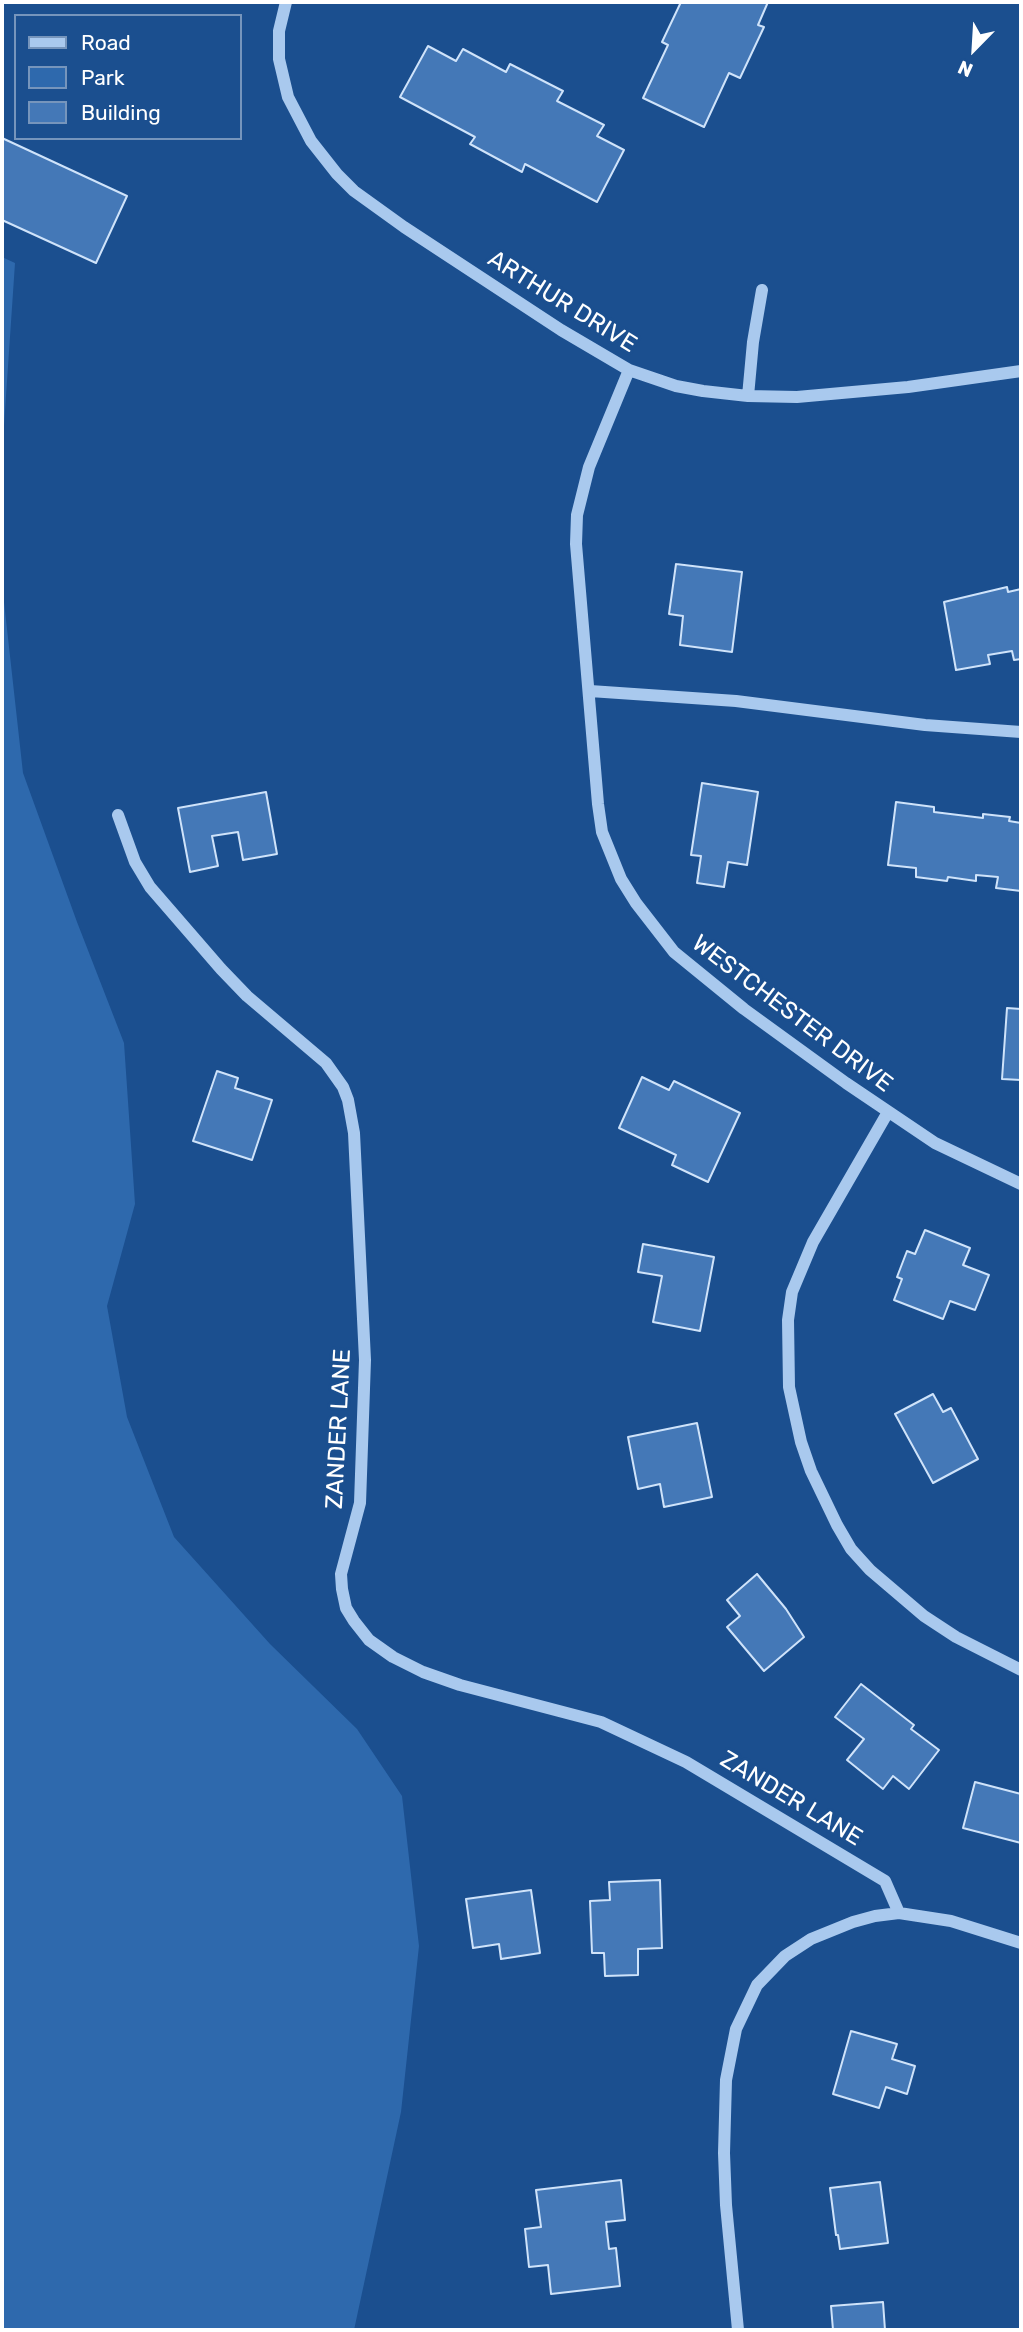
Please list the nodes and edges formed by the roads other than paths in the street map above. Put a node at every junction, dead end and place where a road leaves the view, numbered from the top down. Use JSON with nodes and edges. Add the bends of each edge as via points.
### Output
{"nodes":[{"id":1,"x":286,"y":2,"type":"edge"},
{"id":2,"x":762,"y":290,"type":"dead end"},
{"id":3,"x":629,"y":370,"type":"junction"},
{"id":4,"x":1021,"y":371,"type":"edge"},
{"id":5,"x":748,"y":396,"type":"junction"},
{"id":6,"x":590,"y":691,"type":"junction"},
{"id":7,"x":1021,"y":732,"type":"edge"},
{"id":8,"x":118,"y":815,"type":"dead end"},
{"id":9,"x":888,"y":1112,"type":"junction"},
{"id":10,"x":1021,"y":1184,"type":"edge"},
{"id":11,"x":1021,"y":1670,"type":"edge"},
{"id":12,"x":899,"y":1913,"type":"junction"},
{"id":13,"x":1021,"y":1943,"type":"edge"},
{"id":14,"x":738,"y":2330,"type":"edge"}],
"edges":[{"from":1,"to":3,"type":"street","name":"ARTHUR DRIVE","via":[[279,59],[288,97],[311,141],[337,174],[415,234]]},
{"from":2,"to":5,"type":"street"},
{"from":3,"to":5,"type":"street","name":"ARTHUR DRIVE","via":[[676,386]]},
{"from":3,"to":6,"type":"street","name":"WESTCHESTER DRIVE","via":[[589,467],[577,516]]},
{"from":4,"to":5,"type":"street","name":"ARTHUR DRIVE","via":[[852,394]]},
{"from":6,"to":7,"type":"street","via":[[736,701]]},
{"from":6,"to":9,"type":"street","name":"WESTCHESTER DRIVE","via":[[602,832],[636,904],[674,953],[702,977]]},
{"from":8,"to":12,"type":"street","name":"ZANDER LANE","via":[[135,862],[150,887],[247,996],[326,1063],[348,1100],[354,1133],[365,1360],[360,1503],[341,1574],[346,1608],[354,1621],[369,1640],[423,1672],[601,1722],[686,1762],[885,1881]]},
{"from":9,"to":10,"type":"street","name":"WESTCHESTER DRIVE","via":[[935,1143]]},
{"from":9,"to":11,"type":"street","via":[[813,1242],[792,1292],[789,1376],[801,1442],[837,1525],[870,1570],[924,1616]]},
{"from":12,"to":13,"type":"street","via":[[951,1921]]},
{"from":12,"to":14,"type":"street","via":[[853,1922],[811,1939],[786,1956],[757,1985],[736,2029],[726,2080],[724,2153]]}]}
